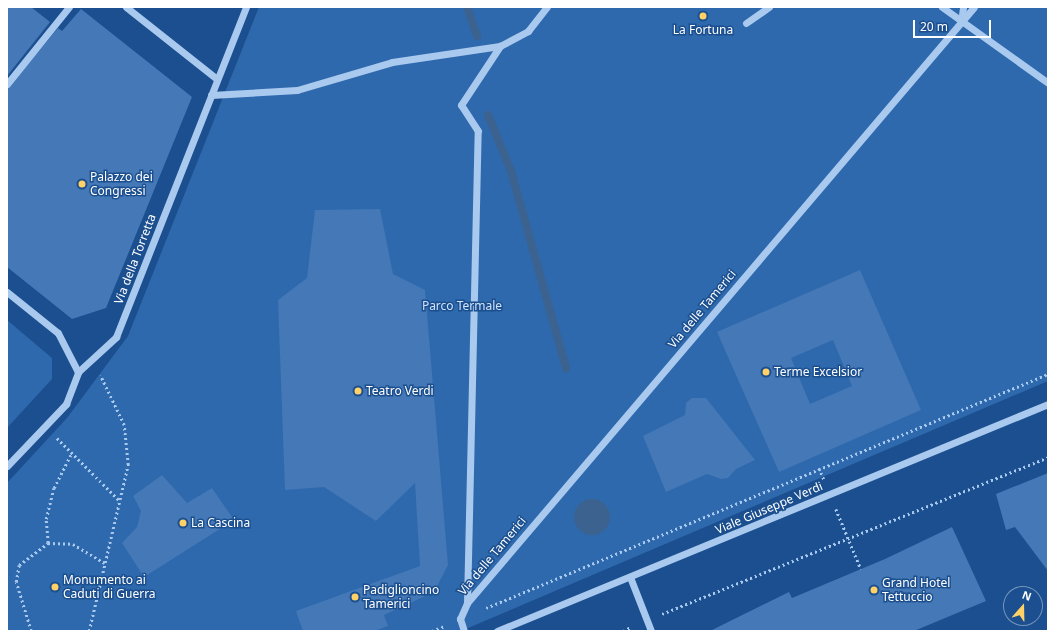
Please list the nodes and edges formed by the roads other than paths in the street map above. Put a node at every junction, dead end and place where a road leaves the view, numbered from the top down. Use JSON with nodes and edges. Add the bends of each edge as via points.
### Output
{"nodes":[{"id":1,"x":69,"y":7,"type":"edge"},
{"id":2,"x":126,"y":7,"type":"edge"},
{"id":3,"x":246,"y":7,"type":"edge"},
{"id":4,"x":547,"y":7,"type":"edge"},
{"id":5,"x":770,"y":7,"type":"edge"},
{"id":6,"x":942,"y":7,"type":"edge"},
{"id":7,"x":962,"y":7,"type":"edge"},
{"id":8,"x":974,"y":7,"type":"edge"},
{"id":9,"x":961,"y":22,"type":"junction"},
{"id":10,"x":746,"y":23,"type":"dead end"},
{"id":11,"x":500,"y":46,"type":"junction"},
{"id":12,"x":217,"y":79,"type":"junction"},
{"id":13,"x":1048,"y":83,"type":"edge"},
{"id":14,"x":7,"y":84,"type":"edge"},
{"id":15,"x":211,"y":95,"type":"junction"},
{"id":16,"x":7,"y":292,"type":"edge"},
{"id":17,"x":78,"y":372,"type":"junction"},
{"id":18,"x":1048,"y":404,"type":"edge"},
{"id":19,"x":7,"y":466,"type":"edge"},
{"id":20,"x":630,"y":577,"type":"junction"},
{"id":21,"x":467,"y":603,"type":"junction"},
{"id":22,"x":464,"y":631,"type":"edge"},
{"id":23,"x":497,"y":631,"type":"edge"},
{"id":24,"x":651,"y":631,"type":"edge"}],
"edges":[{"from":1,"to":14,"type":"street"},
{"from":2,"to":12,"type":"street"},
{"from":3,"to":12,"type":"street","name":"Via della Torretta"},
{"from":4,"to":11,"type":"street","via":[[528,31]]},
{"from":5,"to":10,"type":"street"},
{"from":6,"to":9,"type":"street"},
{"from":7,"to":9,"type":"street"},
{"from":8,"to":9,"type":"street","name":"Via delle Tamerici"},
{"from":9,"to":13,"type":"street"},
{"from":9,"to":21,"type":"street","name":"Via delle Tamerici"},
{"from":11,"to":15,"type":"street","via":[[392,62],[297,90]]},
{"from":11,"to":21,"type":"street","via":[[475,80],[461,105],[478,131]]},
{"from":12,"to":15,"type":"street","name":"Via della Torretta"},
{"from":15,"to":17,"type":"street","name":"Via della Torretta","via":[[116,338]]},
{"from":16,"to":17,"type":"street","via":[[58,333]]},
{"from":17,"to":19,"type":"street","name":"Via della Torretta","via":[[66,404]]},
{"from":18,"to":20,"type":"street","name":"Viale Giuseppe Verdi"},
{"from":20,"to":23,"type":"street","name":"Viale Giuseppe Verdi"},
{"from":20,"to":24,"type":"street"},
{"from":21,"to":22,"type":"street","name":"Via delle Tamerici","via":[[460,619]]}]}
